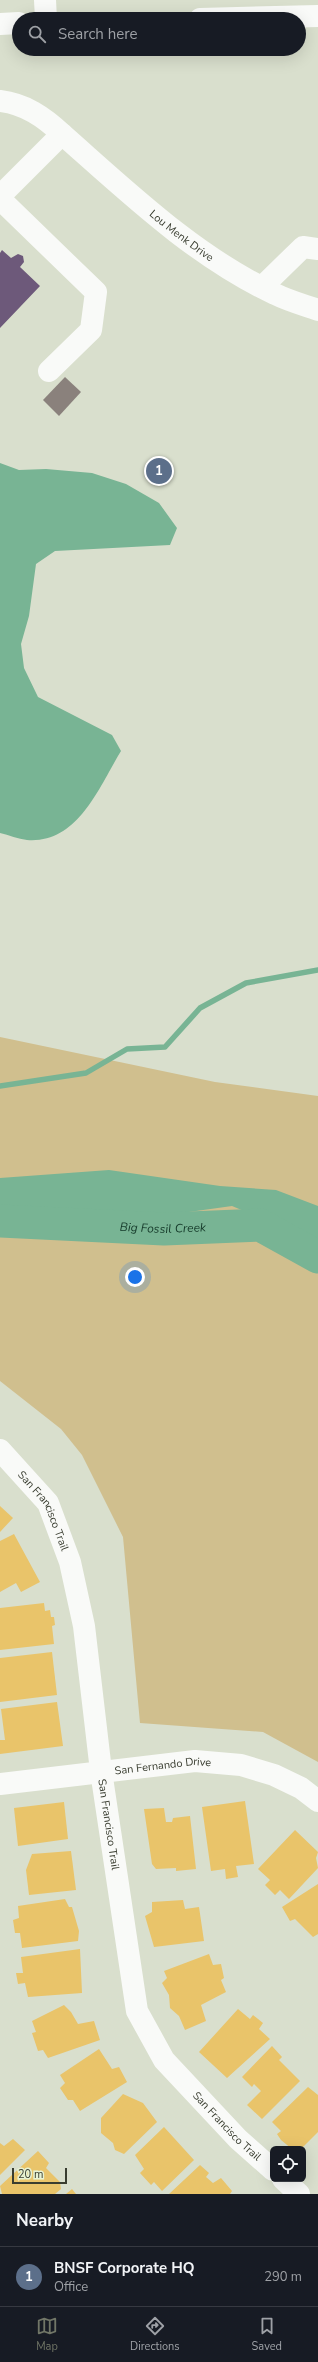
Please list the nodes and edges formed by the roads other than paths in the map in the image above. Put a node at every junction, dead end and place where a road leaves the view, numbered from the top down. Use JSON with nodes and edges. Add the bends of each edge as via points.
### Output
{"nodes":[{"id":1,"x":46,"y":0,"type":"edge"},
{"id":2,"x":46,"y":12,"type":"edge"},
{"id":3,"x":306,"y":16,"type":"edge"},
{"id":4,"x":318,"y":16,"type":"edge"},
{"id":5,"x":12,"y":23,"type":"edge"},
{"id":6,"x":0,"y":24,"type":"edge"},
{"id":7,"x":0,"y":101,"type":"edge"},
{"id":8,"x":62,"y":134,"type":"junction"},
{"id":9,"x":3,"y":191,"type":"edge"},
{"id":10,"x":318,"y":249,"type":"edge"},
{"id":11,"x":262,"y":287,"type":"junction"},
{"id":12,"x":318,"y":310,"type":"edge"},
{"id":13,"x":49,"y":372,"type":"dead end"},
{"id":14,"x":0,"y":1450,"type":"edge"},
{"id":15,"x":101,"y":1771,"type":"junction"},
{"id":16,"x":0,"y":1784,"type":"edge"},
{"id":17,"x":318,"y":1801,"type":"edge"},
{"id":18,"x":270,"y":2167,"type":"edge"},
{"id":19,"x":285,"y":2182,"type":"edge"},
{"id":20,"x":299,"y":2194,"type":"edge"}],
"edges":[{"from":1,"to":2,"type":"street"},
{"from":3,"to":4,"type":"street"},
{"from":5,"to":6,"type":"street"},
{"from":7,"to":8,"type":"street","name":"Lou Menk Drive","via":[[21,106],[46,118]]},
{"from":8,"to":9,"type":"street"},
{"from":8,"to":11,"type":"street","name":"Lou Menk Drive","via":[[158,219],[213,259]]},
{"from":9,"to":13,"type":"street","via":[[96,292],[91,330]]},
{"from":10,"to":11,"type":"street","via":[[303,247]]},
{"from":11,"to":12,"type":"street","name":"Lou Menk Drive"},
{"from":14,"to":15,"type":"street","name":"San Francisco Trail","via":[[48,1503],[70,1562],[84,1626]]},
{"from":15,"to":16,"type":"street","name":"San Fernando Drive"},
{"from":15,"to":17,"type":"street","name":"San Fernando Drive","via":[[195,1761],[241,1765],[274,1775],[301,1788]]},
{"from":15,"to":18,"type":"street","name":"San Francisco Trail","via":[[137,2010],[164,2060],[238,2139]]},
{"from":19,"to":20,"type":"street"}]}
